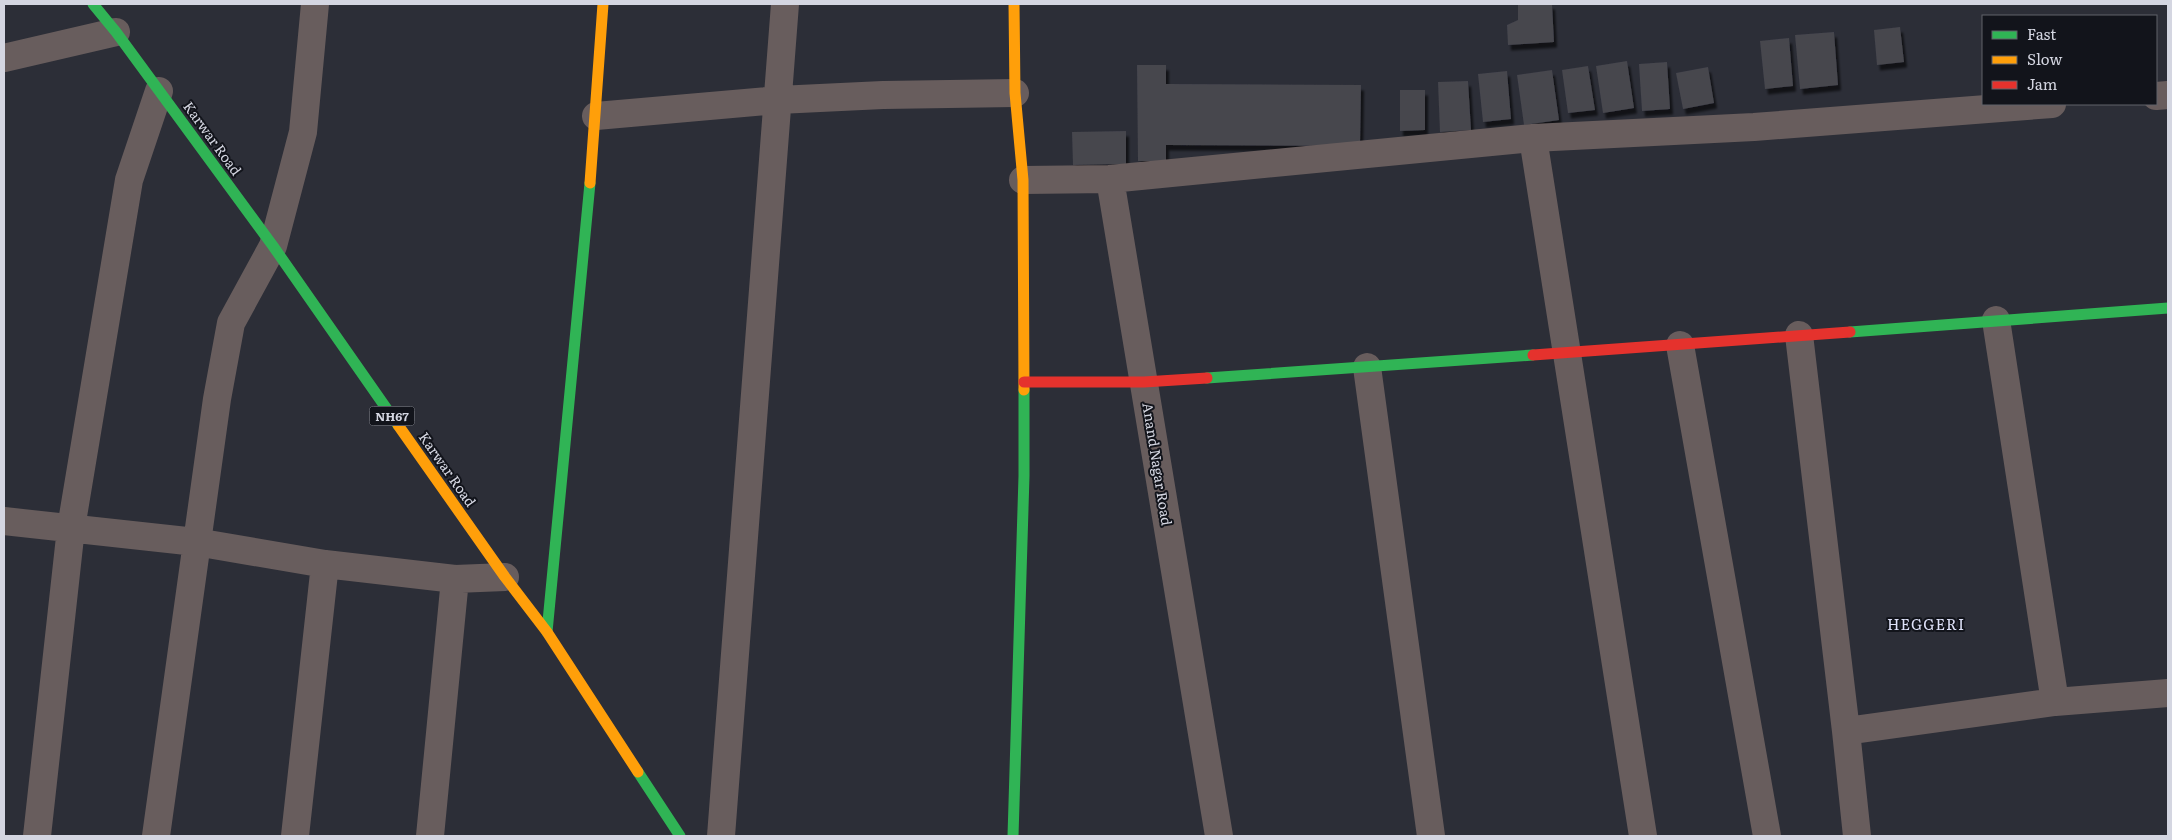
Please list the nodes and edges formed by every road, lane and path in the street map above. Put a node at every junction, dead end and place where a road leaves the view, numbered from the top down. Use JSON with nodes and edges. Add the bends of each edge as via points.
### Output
{"nodes":[{"id":1,"x":93,"y":4,"type":"edge"},
{"id":2,"x":314,"y":4,"type":"edge"},
{"id":3,"x":603,"y":4,"type":"edge"},
{"id":4,"x":785,"y":4,"type":"edge"},
{"id":5,"x":1014,"y":4,"type":"edge"},
{"id":6,"x":116,"y":32,"type":"junction"},
{"id":7,"x":4,"y":58,"type":"edge"},
{"id":8,"x":159,"y":91,"type":"junction"},
{"id":9,"x":1015,"y":93,"type":"junction"},
{"id":10,"x":778,"y":100,"type":"junction"},
{"id":11,"x":2039,"y":105,"type":"edge"},
{"id":12,"x":596,"y":116,"type":"junction"},
{"id":13,"x":1533,"y":138,"type":"junction"},
{"id":14,"x":1110,"y":179,"type":"junction"},
{"id":15,"x":1023,"y":180,"type":"junction"},
{"id":16,"x":273,"y":246,"type":"junction"},
{"id":17,"x":2168,"y":308,"type":"edge"},
{"id":18,"x":1996,"y":320,"type":"junction"},
{"id":19,"x":1799,"y":335,"type":"junction"},
{"id":20,"x":1680,"y":345,"type":"junction"},
{"id":21,"x":1567,"y":353,"type":"junction"},
{"id":22,"x":1367,"y":367,"type":"junction"},
{"id":23,"x":1024,"y":382,"type":"junction"},
{"id":24,"x":1144,"y":382,"type":"junction"},
{"id":25,"x":4,"y":521,"type":"edge"},
{"id":26,"x":71,"y":528,"type":"junction"},
{"id":27,"x":196,"y":542,"type":"junction"},
{"id":28,"x":325,"y":564,"type":"junction"},
{"id":29,"x":505,"y":577,"type":"junction"},
{"id":30,"x":455,"y":578,"type":"junction"},
{"id":31,"x":547,"y":632,"type":"junction"},
{"id":32,"x":2168,"y":693,"type":"edge"},
{"id":33,"x":2054,"y":702,"type":"junction"},
{"id":34,"x":1846,"y":731,"type":"junction"},
{"id":35,"x":37,"y":836,"type":"edge"},
{"id":36,"x":156,"y":836,"type":"edge"},
{"id":37,"x":295,"y":836,"type":"edge"},
{"id":38,"x":430,"y":836,"type":"edge"},
{"id":39,"x":680,"y":836,"type":"edge"},
{"id":40,"x":721,"y":836,"type":"edge"},
{"id":41,"x":1013,"y":836,"type":"edge"},
{"id":42,"x":1219,"y":836,"type":"edge"},
{"id":43,"x":1431,"y":836,"type":"edge"},
{"id":44,"x":1643,"y":836,"type":"edge"},
{"id":45,"x":1767,"y":836,"type":"edge"},
{"id":46,"x":1857,"y":836,"type":"edge"}],
"edges":[{"from":1,"to":6,"type":"main road","name":"Karwar Road","number":"NH67"},
{"from":2,"to":16,"type":"street","via":[[303,132]]},
{"from":3,"to":12,"type":"main road"},
{"from":4,"to":10,"type":"street"},
{"from":5,"to":9,"type":"main road"},
{"from":6,"to":7,"type":"street"},
{"from":6,"to":8,"type":"main road","name":"Karwar Road","number":"NH67"},
{"from":8,"to":16,"type":"main road","name":"Karwar Road","number":"NH67"},
{"from":8,"to":26,"type":"street","via":[[129,180]]},
{"from":9,"to":10,"type":"street"},
{"from":9,"to":15,"type":"main road"},
{"from":10,"to":12,"type":"street"},
{"from":10,"to":40,"type":"street"},
{"from":11,"to":13,"type":"street","via":[[1754,127]]},
{"from":12,"to":31,"type":"main road"},
{"from":13,"to":14,"type":"street"},
{"from":13,"to":21,"type":"street"},
{"from":14,"to":15,"type":"street"},
{"from":14,"to":24,"type":"street","name":"Anand Nagar Road"},
{"from":15,"to":23,"type":"main road"},
{"from":16,"to":27,"type":"street","via":[[231,323]]},
{"from":16,"to":29,"type":"main road","name":"Karwar Road","number":"NH67"},
{"from":17,"to":18,"type":"main road"},
{"from":18,"to":19,"type":"main road"},
{"from":18,"to":33,"type":"street"},
{"from":19,"to":20,"type":"main road"},
{"from":19,"to":34,"type":"street"},
{"from":20,"to":21,"type":"main road"},
{"from":20,"to":45,"type":"street"},
{"from":21,"to":22,"type":"main road"},
{"from":21,"to":44,"type":"street"},
{"from":22,"to":24,"type":"main road"},
{"from":22,"to":43,"type":"street"},
{"from":23,"to":24,"type":"main road"},
{"from":23,"to":41,"type":"main road"},
{"from":24,"to":42,"type":"street","name":"Anand Nagar Road"},
{"from":25,"to":26,"type":"street"},
{"from":26,"to":27,"type":"street"},
{"from":26,"to":35,"type":"street"},
{"from":27,"to":28,"type":"street"},
{"from":27,"to":36,"type":"street"},
{"from":28,"to":30,"type":"street"},
{"from":28,"to":37,"type":"street"},
{"from":29,"to":30,"type":"street"},
{"from":29,"to":31,"type":"main road","name":"Karwar Road","number":"NH67"},
{"from":30,"to":38,"type":"street"},
{"from":31,"to":39,"type":"main road","name":"Karwar Road","number":"NH67"},
{"from":32,"to":33,"type":"street"},
{"from":33,"to":34,"type":"street"},
{"from":34,"to":46,"type":"street"}]}
